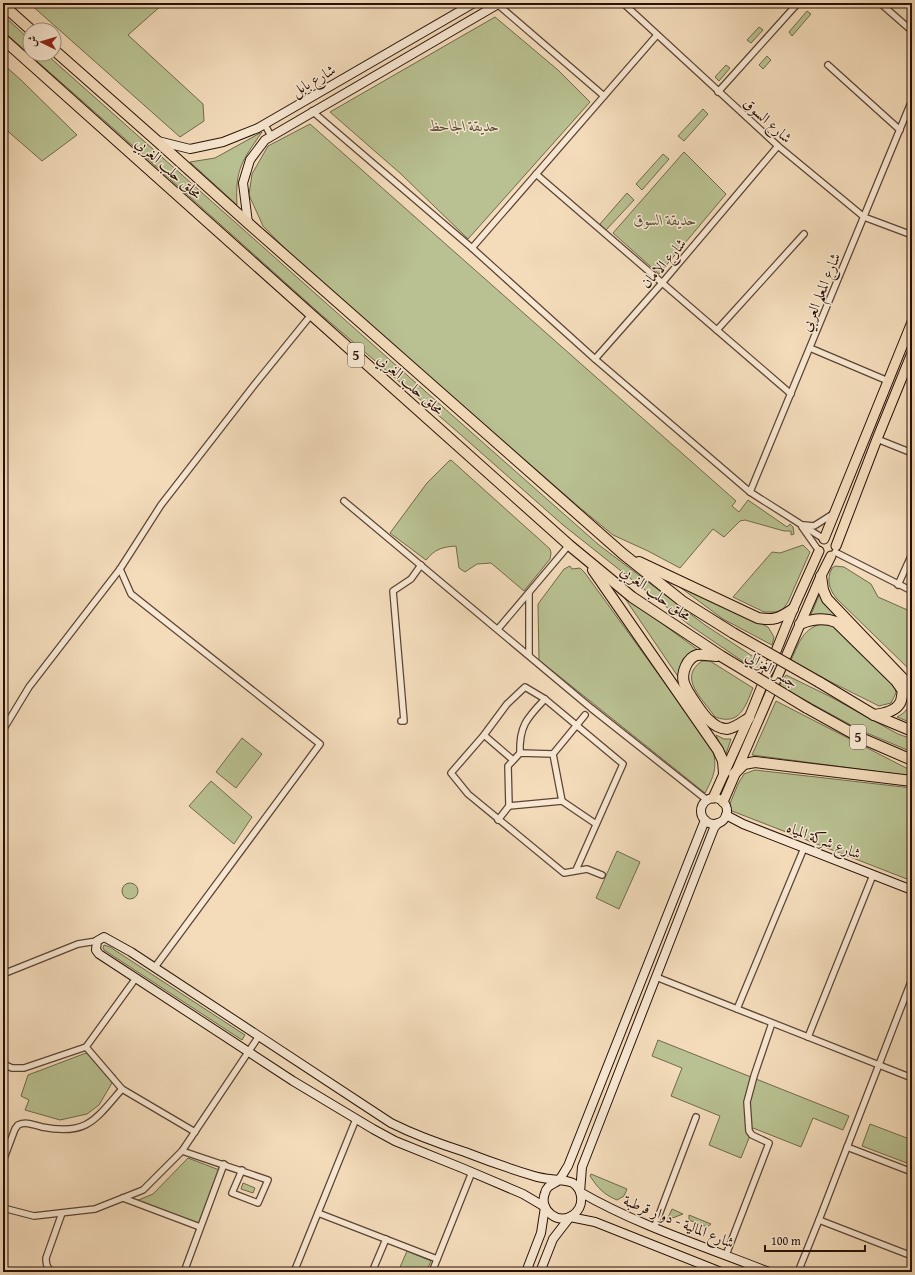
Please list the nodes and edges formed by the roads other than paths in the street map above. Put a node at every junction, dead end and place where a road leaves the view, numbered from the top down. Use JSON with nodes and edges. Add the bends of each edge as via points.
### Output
{"nodes":[{"id":1,"x":474,"y":3,"type":"edge"},
{"id":2,"x":623,"y":3,"type":"edge"},
{"id":3,"x":798,"y":3,"type":"edge"},
{"id":4,"x":880,"y":3,"type":"edge"},
{"id":5,"x":498,"y":4,"type":"edge"},
{"id":6,"x":3,"y":5,"type":"edge"},
{"id":7,"x":22,"y":22,"type":"edge"},
{"id":8,"x":912,"y":31,"type":"edge"},
{"id":9,"x":657,"y":35,"type":"junction"},
{"id":10,"x":3,"y":39,"type":"edge"},
{"id":11,"x":62,"y":57,"type":"edge"},
{"id":12,"x":828,"y":65,"type":"dead end"},
{"id":13,"x":718,"y":92,"type":"junction"},
{"id":14,"x":604,"y":96,"type":"junction"},
{"id":15,"x":912,"y":100,"type":"edge"},
{"id":16,"x":312,"y":112,"type":"junction"},
{"id":17,"x":265,"y":125,"type":"junction"},
{"id":18,"x":900,"y":130,"type":"junction"},
{"id":19,"x":271,"y":136,"type":"junction"},
{"id":20,"x":157,"y":141,"type":"junction"},
{"id":21,"x":778,"y":146,"type":"junction"},
{"id":22,"x":536,"y":174,"type":"junction"},
{"id":23,"x":864,"y":217,"type":"junction"},
{"id":24,"x":248,"y":223,"type":"junction"},
{"id":25,"x":804,"y":234,"type":"dead end"},
{"id":26,"x":912,"y":235,"type":"edge"},
{"id":27,"x":472,"y":248,"type":"junction"},
{"id":28,"x":662,"y":283,"type":"junction"},
{"id":29,"x":312,"y":315,"type":"junction"},
{"id":30,"x":912,"y":322,"type":"edge"},
{"id":31,"x":717,"y":330,"type":"junction"},
{"id":32,"x":810,"y":348,"type":"junction"},
{"id":33,"x":912,"y":353,"type":"edge"},
{"id":34,"x":595,"y":359,"type":"junction"},
{"id":35,"x":888,"y":381,"type":"junction"},
{"id":36,"x":791,"y":394,"type":"junction"},
{"id":37,"x":876,"y":439,"type":"junction"},
{"id":38,"x":912,"y":453,"type":"edge"},
{"id":39,"x":750,"y":492,"type":"junction"},
{"id":40,"x":344,"y":501,"type":"dead end"},
{"id":41,"x":833,"y":514,"type":"junction"},
{"id":42,"x":801,"y":525,"type":"junction"},
{"id":43,"x":824,"y":539,"type":"junction"},
{"id":44,"x":569,"y":546,"type":"junction"},
{"id":45,"x":819,"y":551,"type":"junction"},
{"id":46,"x":834,"y":551,"type":"junction"},
{"id":47,"x":623,"y":554,"type":"junction"},
{"id":48,"x":912,"y":554,"type":"edge"},
{"id":49,"x":587,"y":560,"type":"junction"},
{"id":50,"x":421,"y":565,"type":"junction"},
{"id":51,"x":120,"y":569,"type":"junction"},
{"id":52,"x":821,"y":576,"type":"junction"},
{"id":53,"x":898,"y":585,"type":"junction"},
{"id":54,"x":912,"y":591,"type":"edge"},
{"id":55,"x":529,"y":593,"type":"junction"},
{"id":56,"x":793,"y":609,"type":"junction"},
{"id":57,"x":800,"y":624,"type":"junction"},
{"id":58,"x":498,"y":629,"type":"junction"},
{"id":59,"x":733,"y":633,"type":"joint"},
{"id":60,"x":529,"y":655,"type":"junction"},
{"id":61,"x":721,"y":656,"type":"junction"},
{"id":62,"x":912,"y":688,"type":"edge"},
{"id":63,"x":545,"y":699,"type":"junction"},
{"id":64,"x":585,"y":715,"type":"dead end"},
{"id":65,"x":874,"y":715,"type":"junction"},
{"id":66,"x":749,"y":718,"type":"junction"},
{"id":67,"x":401,"y":721,"type":"dead end"},
{"id":68,"x":577,"y":725,"type":"junction"},
{"id":69,"x":3,"y":730,"type":"edge"},
{"id":70,"x":912,"y":731,"type":"edge"},
{"id":71,"x":484,"y":735,"type":"junction"},
{"id":72,"x":520,"y":754,"type":"junction"},
{"id":73,"x":553,"y":754,"type":"junction"},
{"id":74,"x":513,"y":760,"type":"junction"},
{"id":75,"x":912,"y":760,"type":"edge"},
{"id":76,"x":724,"y":773,"type":"junction"},
{"id":77,"x":734,"y":774,"type":"junction"},
{"id":78,"x":912,"y":781,"type":"edge"},
{"id":79,"x":710,"y":799,"type":"junction"},
{"id":80,"x":562,"y":801,"type":"junction"},
{"id":81,"x":723,"y":802,"type":"junction"},
{"id":82,"x":509,"y":806,"type":"junction"},
{"id":83,"x":726,"y":815,"type":"junction"},
{"id":84,"x":498,"y":820,"type":"junction"},
{"id":85,"x":705,"y":820,"type":"junction"},
{"id":86,"x":718,"y":823,"type":"junction"},
{"id":87,"x":596,"y":824,"type":"junction"},
{"id":88,"x":804,"y":848,"type":"junction"},
{"id":89,"x":576,"y":870,"type":"junction"},
{"id":90,"x":602,"y":875,"type":"dead end"},
{"id":91,"x":873,"y":875,"type":"junction"},
{"id":92,"x":912,"y":890,"type":"edge"},
{"id":93,"x":97,"y":941,"type":"junction"},
{"id":94,"x":155,"y":967,"type":"junction"},
{"id":95,"x":3,"y":974,"type":"edge"},
{"id":96,"x":656,"y":977,"type":"junction"},
{"id":97,"x":136,"y":978,"type":"junction"},
{"id":98,"x":912,"y":979,"type":"edge"},
{"id":99,"x":737,"y":1009,"type":"junction"},
{"id":100,"x":772,"y":1023,"type":"junction"},
{"id":101,"x":259,"y":1036,"type":"junction"},
{"id":102,"x":808,"y":1037,"type":"junction"},
{"id":103,"x":86,"y":1047,"type":"junction"},
{"id":104,"x":249,"y":1051,"type":"junction"},
{"id":105,"x":3,"y":1064,"type":"edge"},
{"id":106,"x":879,"y":1065,"type":"junction"},
{"id":107,"x":912,"y":1078,"type":"edge"},
{"id":108,"x":122,"y":1089,"type":"junction"},
{"id":109,"x":696,"y":1117,"type":"dead end"},
{"id":110,"x":356,"y":1119,"type":"junction"},
{"id":111,"x":195,"y":1132,"type":"junction"},
{"id":112,"x":847,"y":1147,"type":"junction"},
{"id":113,"x":182,"y":1150,"type":"junction"},
{"id":114,"x":3,"y":1161,"type":"edge"},
{"id":115,"x":224,"y":1164,"type":"junction"},
{"id":116,"x":242,"y":1170,"type":"junction"},
{"id":117,"x":472,"y":1172,"type":"junction"},
{"id":118,"x":912,"y":1172,"type":"edge"},
{"id":119,"x":558,"y":1181,"type":"junction"},
{"id":120,"x":580,"y":1192,"type":"junction"},
{"id":121,"x":123,"y":1198,"type":"junction"},
{"id":122,"x":545,"y":1207,"type":"junction"},
{"id":123,"x":3,"y":1208,"type":"edge"},
{"id":124,"x":62,"y":1213,"type":"junction"},
{"id":125,"x":318,"y":1213,"type":"junction"},
{"id":126,"x":570,"y":1217,"type":"junction"},
{"id":127,"x":819,"y":1220,"type":"junction"},
{"id":128,"x":200,"y":1227,"type":"junction"},
{"id":129,"x":654,"y":1228,"type":"junction"},
{"id":130,"x":386,"y":1239,"type":"junction"},
{"id":131,"x":726,"y":1255,"type":"junction"},
{"id":132,"x":912,"y":1256,"type":"edge"},
{"id":133,"x":437,"y":1259,"type":"junction"},
{"id":134,"x":702,"y":1268,"type":"edge"},
{"id":135,"x":54,"y":1272,"type":"edge"},
{"id":136,"x":184,"y":1272,"type":"edge"},
{"id":137,"x":294,"y":1272,"type":"edge"},
{"id":138,"x":372,"y":1272,"type":"edge"},
{"id":139,"x":432,"y":1272,"type":"edge"},
{"id":140,"x":526,"y":1272,"type":"edge"},
{"id":141,"x":540,"y":1272,"type":"edge"},
{"id":142,"x":721,"y":1272,"type":"edge"},
{"id":143,"x":769,"y":1272,"type":"edge"},
{"id":144,"x":798,"y":1272,"type":"edge"}],
"edges":[{"from":1,"to":17,"type":"street","name":"شارع بابل"},
{"from":2,"to":9,"type":"street","name":"شارع السوق"},
{"from":3,"to":13,"type":"street"},
{"from":4,"to":8,"type":"street"},
{"from":5,"to":14,"type":"street"},
{"from":5,"to":16,"type":"street"},
{"from":6,"to":7,"type":"highway"},
{"from":9,"to":13,"type":"street","name":"شارع السوق"},
{"from":9,"to":14,"type":"street"},
{"from":10,"to":29,"type":"highway","name":"محلق حلب الغربي","number":"5"},
{"from":11,"to":20,"type":"highway","name":"محلق حلب الغربي","number":"5"},
{"from":12,"to":18,"type":"street"},
{"from":13,"to":21,"type":"street","name":"شارع السوق"},
{"from":14,"to":22,"type":"street"},
{"from":15,"to":18,"type":"street","name":"شارع المعلم العربي"},
{"from":16,"to":19,"type":"street"},
{"from":16,"to":27,"type":"street"},
{"from":17,"to":19,"type":"street"},
{"from":17,"to":20,"type":"street","name":"شارع بابل","via":[[223,142],[190,149]]},
{"from":18,"to":23,"type":"street","name":"شارع المعلم العربي"},
{"from":19,"to":24,"type":"street","via":[[250,160],[243,183]]},
{"from":20,"to":24,"type":"highway","name":"محلق حلب الغربي","number":"5"},
{"from":21,"to":23,"type":"street","name":"شارع السوق"},
{"from":21,"to":28,"type":"street","name":"شارع الامان"},
{"from":22,"to":27,"type":"street"},
{"from":22,"to":28,"type":"street"},
{"from":23,"to":26,"type":"street","name":"شارع السوق"},
{"from":23,"to":32,"type":"street","name":"شارع المعلم العربي"},
{"from":24,"to":47,"type":"highway","name":"محلق حلب الغربي","number":"5"},
{"from":25,"to":31,"type":"street"},
{"from":27,"to":34,"type":"street"},
{"from":28,"to":31,"type":"street"},
{"from":28,"to":34,"type":"street","name":"شارع الامان"},
{"from":29,"to":44,"type":"highway","name":"محلق حلب الغربي","number":"5"},
{"from":29,"to":51,"type":"street","via":[[161,505]]},
{"from":30,"to":35,"type":"main road"},
{"from":31,"to":36,"type":"street"},
{"from":32,"to":35,"type":"street"},
{"from":32,"to":36,"type":"street","name":"شارع المعلم العربي"},
{"from":33,"to":37,"type":"main road"},
{"from":34,"to":39,"type":"street"},
{"from":35,"to":41,"type":"main road"},
{"from":36,"to":39,"type":"street","name":"شارع المعلم العربي"},
{"from":37,"to":38,"type":"street"},
{"from":37,"to":46,"type":"main road"},
{"from":39,"to":42,"type":"street"},
{"from":40,"to":50,"type":"street"},
{"from":41,"to":42,"type":"street","via":[[814,526]]},
{"from":41,"to":43,"type":"main road"},
{"from":42,"to":43,"type":"street"},
{"from":42,"to":45,"type":"street"},
{"from":43,"to":45,"type":"main road","via":[[818,545]]},
{"from":43,"to":46,"type":"main road","via":[[832,541]]},
{"from":44,"to":49,"type":"highway","name":"محلق حلب الغربي","number":"5"},
{"from":44,"to":55,"type":"street"},
{"from":45,"to":46,"type":"main road","via":[[825,556]]},
{"from":45,"to":56,"type":"main road"},
{"from":46,"to":52,"type":"main road"},
{"from":46,"to":53,"type":"street"},
{"from":47,"to":56,"type":"highway","via":[[758,618],[768,620],[781,617]]},
{"from":47,"to":59,"type":"highway","name":"محلق حلب الغربي","number":"5","via":[[682,601]]},
{"from":48,"to":53,"type":"street"},
{"from":49,"to":61,"type":"highway","name":"محلق حلب الغربي","number":"5","via":[[632,597]]},
{"from":49,"to":76,"type":"highway","via":[[718,750],[723,761]]},
{"from":50,"to":58,"type":"street"},
{"from":50,"to":67,"type":"street","via":[[411,579],[393,591],[404,721]]},
{"from":51,"to":69,"type":"street","via":[[29,687]]},
{"from":51,"to":94,"type":"street","via":[[131,594],[320,744]]},
{"from":52,"to":57,"type":"main road"},
{"from":52,"to":62,"type":"highway","via":[[822,590],[827,599]]},
{"from":53,"to":54,"type":"street"},
{"from":55,"to":58,"type":"street"},
{"from":55,"to":60,"type":"street"},
{"from":56,"to":66,"type":"main road"},
{"from":57,"to":65,"type":"highway","via":[[812,619],[836,622],[896,681],[903,691],[900,704],[893,710]]},
{"from":57,"to":77,"type":"main road"},
{"from":58,"to":60,"type":"street"},
{"from":59,"to":65,"type":"highway","name":"جسر الغزالي","number":"5","bridge":true},
{"from":60,"to":79,"type":"street","via":[[591,708]]},
{"from":61,"to":66,"type":"highway","via":[[697,655],[688,661],[683,682],[709,721],[717,726],[726,729]]},
{"from":61,"to":75,"type":"highway","name":"جسر الغزالي","number":"5","bridge":true,"via":[[861,738]]},
{"from":63,"to":68,"type":"street"},
{"from":63,"to":71,"type":"street","via":[[525,687],[507,704]]},
{"from":63,"to":72,"type":"street","via":[[524,724]]},
{"from":64,"to":68,"type":"street"},
{"from":65,"to":70,"type":"highway","number":"5"},
{"from":66,"to":76,"type":"main road"},
{"from":68,"to":73,"type":"street"},
{"from":68,"to":87,"type":"street","via":[[622,764]]},
{"from":71,"to":74,"type":"street"},
{"from":71,"to":84,"type":"street","via":[[451,773],[468,794]]},
{"from":72,"to":73,"type":"street"},
{"from":72,"to":74,"type":"street"},
{"from":73,"to":80,"type":"street"},
{"from":74,"to":82,"type":"street","via":[[508,766]]},
{"from":76,"to":79,"type":"main road"},
{"from":77,"to":78,"type":"highway","via":[[744,764],[755,762]]},
{"from":77,"to":81,"type":"main road"},
{"from":79,"to":81,"type":"street"},
{"from":79,"to":85,"type":"street","via":[[701,810]]},
{"from":80,"to":82,"type":"street"},
{"from":80,"to":87,"type":"street"},
{"from":81,"to":83,"type":"street"},
{"from":82,"to":84,"type":"street"},
{"from":83,"to":86,"type":"street"},
{"from":83,"to":88,"type":"street","name":"شارع شركة المياه"},
{"from":84,"to":89,"type":"street","via":[[564,873]]},
{"from":85,"to":86,"type":"street","via":[[711,824]]},
{"from":85,"to":119,"type":"street","via":[[568,1166]]},
{"from":86,"to":96,"type":"street"},
{"from":87,"to":89,"type":"street"},
{"from":88,"to":91,"type":"street","name":"شارع شركة المياه"},
{"from":88,"to":99,"type":"street"},
{"from":89,"to":90,"type":"street","via":[[587,869]]},
{"from":91,"to":92,"type":"street","name":"شارع شركة المياه"},
{"from":91,"to":102,"type":"street"},
{"from":93,"to":94,"type":"street","via":[[104,937],[111,940]]},
{"from":93,"to":95,"type":"street","via":[[78,944]]},
{"from":93,"to":97,"type":"street","via":[[98,954]]},
{"from":94,"to":101,"type":"street"},
{"from":96,"to":99,"type":"street"},
{"from":96,"to":120,"type":"street","via":[[582,1167]]},
{"from":97,"to":103,"type":"street"},
{"from":97,"to":104,"type":"street"},
{"from":98,"to":106,"type":"street"},
{"from":99,"to":100,"type":"street"},
{"from":100,"to":102,"type":"street"},
{"from":100,"to":131,"type":"street","via":[[747,1102],[749,1131],[752,1135],[769,1142]]},
{"from":101,"to":104,"type":"street"},
{"from":101,"to":119,"type":"street","via":[[406,1131],[536,1177]]},
{"from":102,"to":106,"type":"street"},
{"from":103,"to":105,"type":"street","via":[[24,1068],[12,1068]]},
{"from":103,"to":108,"type":"street"},
{"from":104,"to":110,"type":"street"},
{"from":104,"to":111,"type":"street"},
{"from":106,"to":107,"type":"street"},
{"from":106,"to":112,"type":"street"},
{"from":108,"to":111,"type":"street"},
{"from":108,"to":114,"type":"street","via":[[86,1126],[73,1130],[57,1130],[25,1123],[18,1124]]},
{"from":109,"to":129,"type":"street"},
{"from":110,"to":117,"type":"street","via":[[395,1141]]},
{"from":110,"to":125,"type":"street"},
{"from":111,"to":113,"type":"street"},
{"from":112,"to":118,"type":"street"},
{"from":112,"to":127,"type":"street"},
{"from":113,"to":115,"type":"street"},
{"from":113,"to":121,"type":"street","via":[[143,1190]]},
{"from":115,"to":116,"type":"street"},
{"from":115,"to":128,"type":"street"},
{"from":116,"to":116,"type":"street","via":[[268,1180],[258,1203],[232,1193]]},
{"from":117,"to":122,"type":"street","via":[[523,1194]]},
{"from":117,"to":133,"type":"street"},
{"from":119,"to":120,"type":"street","via":[[573,1184]]},
{"from":119,"to":122,"type":"street","via":[[552,1183],[545,1191]]},
{"from":120,"to":126,"type":"street","via":[[581,1204]]},
{"from":120,"to":129,"type":"street","name":"شارع المالية - دوار قرطبة","via":[[602,1205]]},
{"from":121,"to":124,"type":"street","via":[[96,1209]]},
{"from":121,"to":128,"type":"street"},
{"from":122,"to":126,"type":"street","via":[[553,1216]]},
{"from":122,"to":140,"type":"street","via":[[541,1233]]},
{"from":123,"to":124,"type":"street","via":[[34,1216]]},
{"from":124,"to":135,"type":"street","via":[[46,1258],[48,1268]]},
{"from":125,"to":130,"type":"street"},
{"from":125,"to":137,"type":"street"},
{"from":126,"to":134,"type":"street","via":[[595,1222]]},
{"from":126,"to":141,"type":"street","via":[[553,1239]]},
{"from":127,"to":132,"type":"street"},
{"from":127,"to":144,"type":"street"},
{"from":128,"to":136,"type":"street"},
{"from":129,"to":131,"type":"street","name":"شارع المالية - دوار قرطبة"},
{"from":130,"to":133,"type":"street"},
{"from":130,"to":138,"type":"street"},
{"from":131,"to":143,"type":"street","name":"شارع المالية - دوار قرطبة"},
{"from":133,"to":139,"type":"street"},
{"from":134,"to":142,"type":"street"}]}
